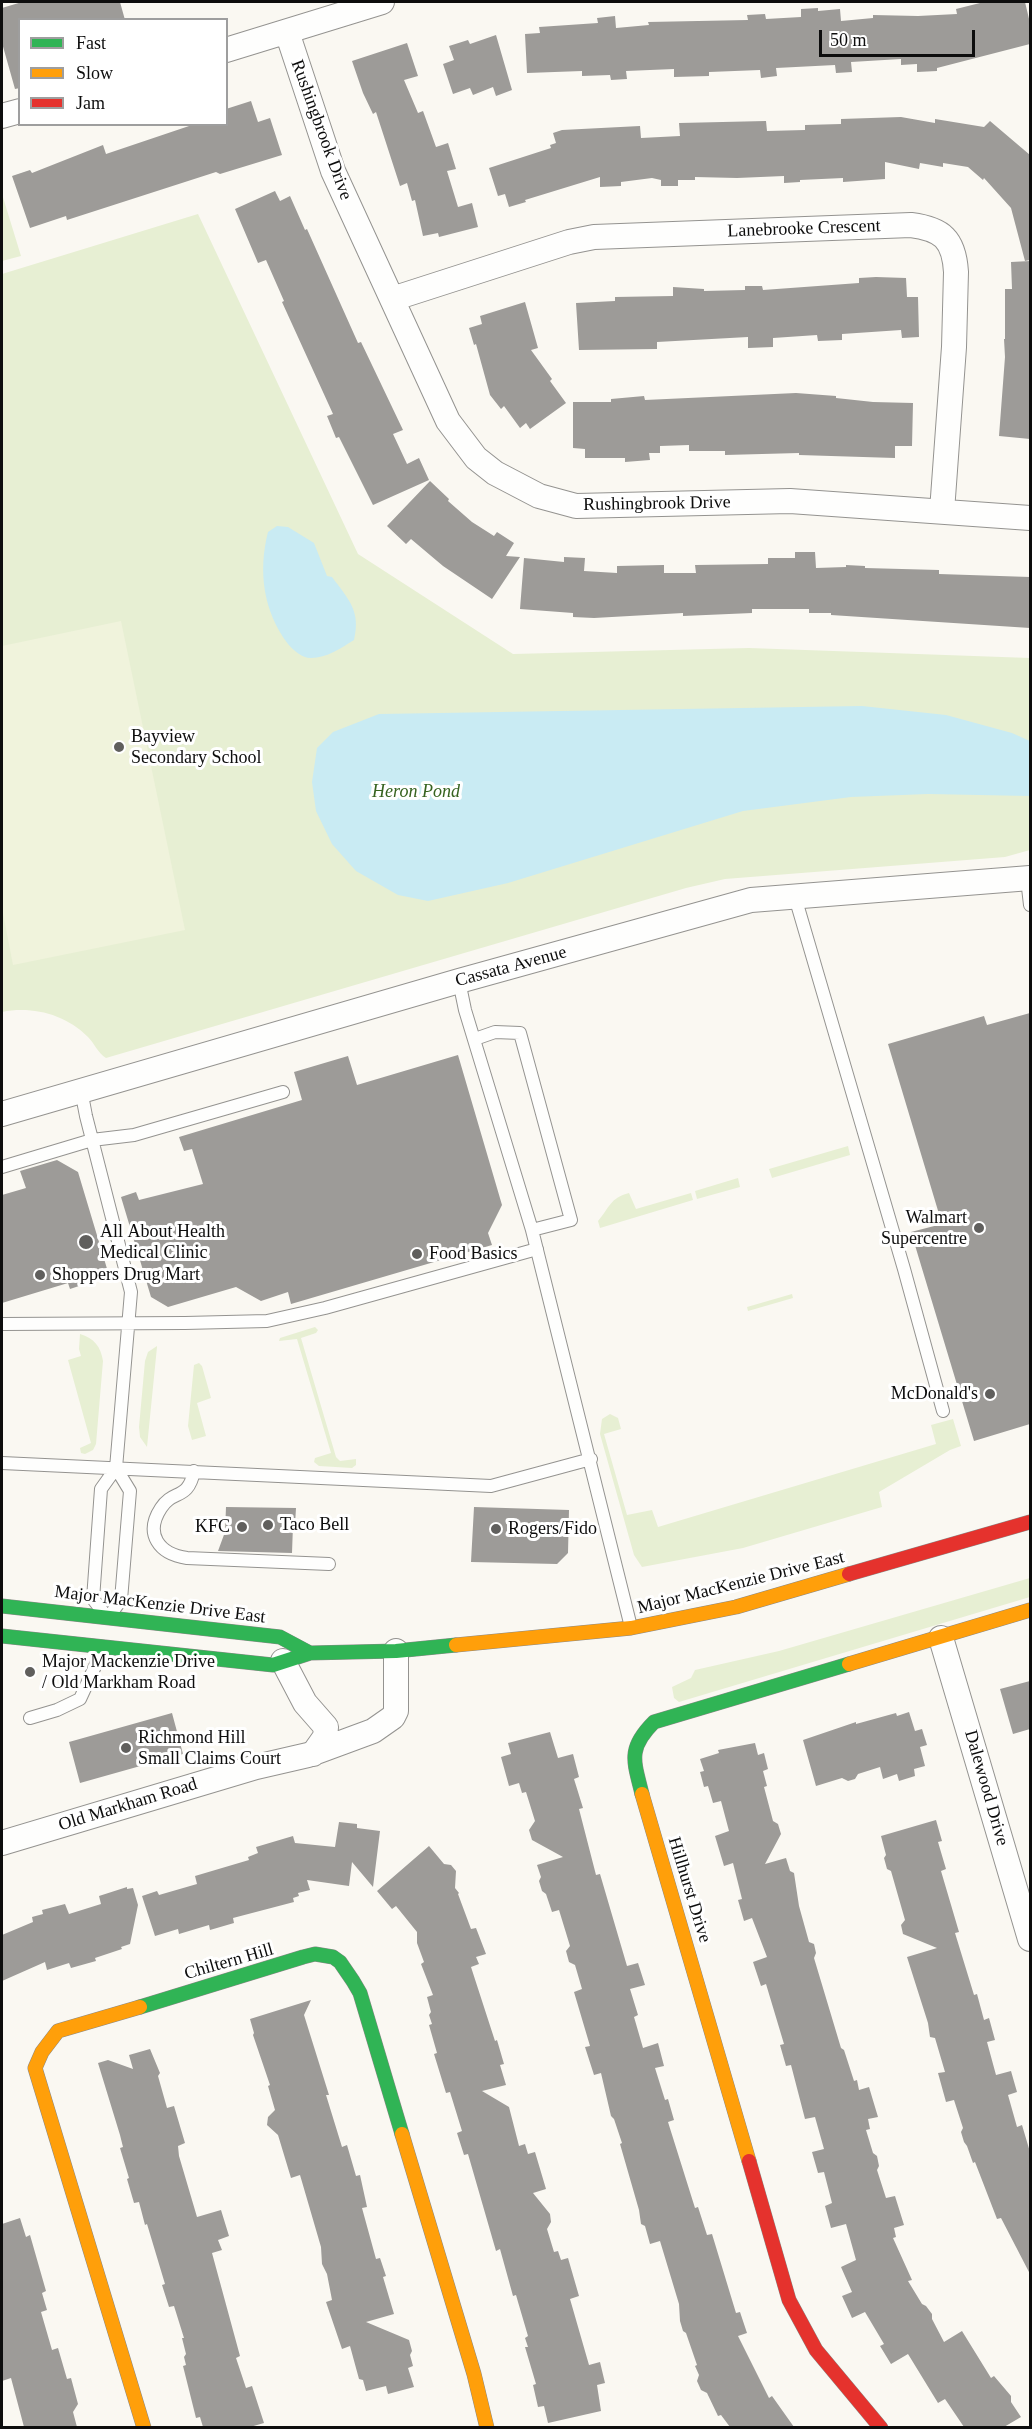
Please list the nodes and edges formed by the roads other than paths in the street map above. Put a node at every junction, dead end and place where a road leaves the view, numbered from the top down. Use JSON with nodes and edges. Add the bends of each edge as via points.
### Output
{"nodes":[{"id":1,"x":382,"y":2,"type":"edge"},
{"id":2,"x":287,"y":32,"type":"junction"},
{"id":3,"x":228,"y":49,"type":"edge"},
{"id":4,"x":18,"y":112,"type":"edge"},
{"id":5,"x":2,"y":116,"type":"edge"},
{"id":6,"x":392,"y":299,"type":"junction"},
{"id":7,"x":942,"y":511,"type":"junction"},
{"id":8,"x":1030,"y":518,"type":"edge"},
{"id":9,"x":1029,"y":879,"type":"edge"},
{"id":10,"x":795,"y":897,"type":"junction"},
{"id":11,"x":1030,"y":905,"type":"edge"},
{"id":12,"x":459,"y":981,"type":"junction"},
{"id":13,"x":475,"y":1039,"type":"junction"},
{"id":14,"x":81,"y":1090,"type":"junction"},
{"id":15,"x":282,"y":1092,"type":"dead end"},
{"id":16,"x":2,"y":1114,"type":"edge"},
{"id":17,"x":92,"y":1140,"type":"junction"},
{"id":18,"x":2,"y":1167,"type":"edge"},
{"id":19,"x":532,"y":1230,"type":"junction"},
{"id":20,"x":537,"y":1249,"type":"junction"},
{"id":21,"x":130,"y":1322,"type":"junction"},
{"id":22,"x":2,"y":1324,"type":"edge"},
{"id":23,"x":944,"y":1411,"type":"dead end"},
{"id":24,"x":591,"y":1460,"type":"junction"},
{"id":25,"x":2,"y":1463,"type":"edge"},
{"id":26,"x":116,"y":1468,"type":"junction"},
{"id":27,"x":194,"y":1471,"type":"junction"},
{"id":28,"x":1030,"y":1522,"type":"edge"},
{"id":29,"x":329,"y":1564,"type":"dead end"},
{"id":30,"x":2,"y":1606,"type":"edge"},
{"id":31,"x":1030,"y":1610,"type":"edge"},
{"id":32,"x":632,"y":1628,"type":"junction"},
{"id":33,"x":105,"y":1633,"type":"junction"},
{"id":34,"x":2,"y":1636,"type":"edge"},
{"id":35,"x":941,"y":1638,"type":"junction"},
{"id":36,"x":396,"y":1651,"type":"junction"},
{"id":37,"x":310,"y":1653,"type":"junction"},
{"id":38,"x":283,"y":1662,"type":"junction"},
{"id":39,"x":30,"y":1719,"type":"dead end"},
{"id":40,"x":313,"y":1754,"type":"junction"},
{"id":41,"x":2,"y":1843,"type":"edge"},
{"id":42,"x":1030,"y":1939,"type":"edge"},
{"id":43,"x":144,"y":2427,"type":"edge"},
{"id":44,"x":487,"y":2427,"type":"edge"},
{"id":45,"x":881,"y":2427,"type":"edge"}],
"edges":[{"from":1,"to":2,"type":"street"},
{"from":2,"to":3,"type":"street"},
{"from":2,"to":6,"type":"street","name":"Rushingbrook Drive","via":[[333,171]]},
{"from":4,"to":5,"type":"street"},
{"from":6,"to":7,"type":"street","name":"Rushingbrook Drive","via":[[448,421],[461,440],[495,473],[538,496],[598,507],[790,501]]},
{"from":6,"to":7,"type":"street","name":"Lanebrooke Crescent","via":[[594,237],[911,225],[934,228],[948,241],[956,266]]},
{"from":7,"to":8,"type":"street","name":"Rushingbrook Drive"},
{"from":9,"to":10,"type":"street","name":"Cassata Avenue"},
{"from":9,"to":11,"type":"lane"},
{"from":10,"to":12,"type":"street","name":"Cassata Avenue","via":[[751,900]]},
{"from":10,"to":23,"type":"lane"},
{"from":12,"to":13,"type":"lane"},
{"from":12,"to":14,"type":"street","name":"Cassata Avenue"},
{"from":13,"to":19,"type":"lane"},
{"from":13,"to":19,"type":"lane","via":[[495,1032],[520,1033],[571,1220]]},
{"from":14,"to":16,"type":"street","name":"Cassata Avenue"},
{"from":14,"to":17,"type":"lane"},
{"from":15,"to":17,"type":"lane","via":[[134,1135]]},
{"from":17,"to":18,"type":"lane"},
{"from":17,"to":21,"type":"lane","via":[[131,1292]]},
{"from":19,"to":20,"type":"lane"},
{"from":20,"to":21,"type":"lane","via":[[267,1321]]},
{"from":20,"to":24,"type":"lane"},
{"from":21,"to":22,"type":"lane"},
{"from":21,"to":26,"type":"lane"},
{"from":24,"to":27,"type":"lane","via":[[490,1486]]},
{"from":24,"to":32,"type":"lane"},
{"from":25,"to":26,"type":"lane"},
{"from":26,"to":27,"type":"lane"},
{"from":26,"to":33,"type":"lane","via":[[101,1489],[93,1599]]},
{"from":26,"to":33,"type":"lane","via":[[130,1491],[121,1600]]},
{"from":27,"to":29,"type":"lane","via":[[192,1483],[161,1507],[155,1522],[156,1539],[165,1552],[187,1558]]},
{"from":28,"to":32,"type":"street","name":"Major MacKenzie Drive East","via":[[736,1607]]},
{"from":30,"to":33,"type":"street","name":"Major MacKenzie Drive East"},
{"from":31,"to":35,"type":"street","name":"Hillhurst Drive"},
{"from":32,"to":36,"type":"street","name":"Major MacKenzie Drive East"},
{"from":33,"to":34,"type":"street","name":"Major MacKenzie Drive East"},
{"from":33,"to":37,"type":"street","name":"Major MacKenzie Drive East","via":[[280,1637]]},
{"from":33,"to":38,"type":"street","name":"Major MacKenzie Drive East","via":[[273,1665]]},
{"from":33,"to":39,"type":"lane","via":[[80,1700]]},
{"from":35,"to":42,"type":"street","name":"Dalewood Drive"},
{"from":35,"to":45,"type":"street","name":"Hillhurst Drive","via":[[654,1722],[635,1746],[635,1765],[652,1833],[789,2300],[816,2350]]},
{"from":36,"to":37,"type":"street","name":"Major MacKenzie Drive East"},
{"from":36,"to":40,"type":"street","name":"Old Markham Road","via":[[393,1718],[373,1731]]},
{"from":37,"to":38,"type":"street","name":"Major MacKenzie Drive East"},
{"from":38,"to":40,"type":"street","via":[[305,1703],[326,1727],[326,1737]]},
{"from":40,"to":41,"type":"street","name":"Old Markham Road","via":[[255,1767]]},
{"from":43,"to":44,"type":"street","name":"Chiltern Hill","via":[[35,2068],[58,2031],[289,1963],[308,1954],[329,1955],[345,1965],[360,1993]]}]}
